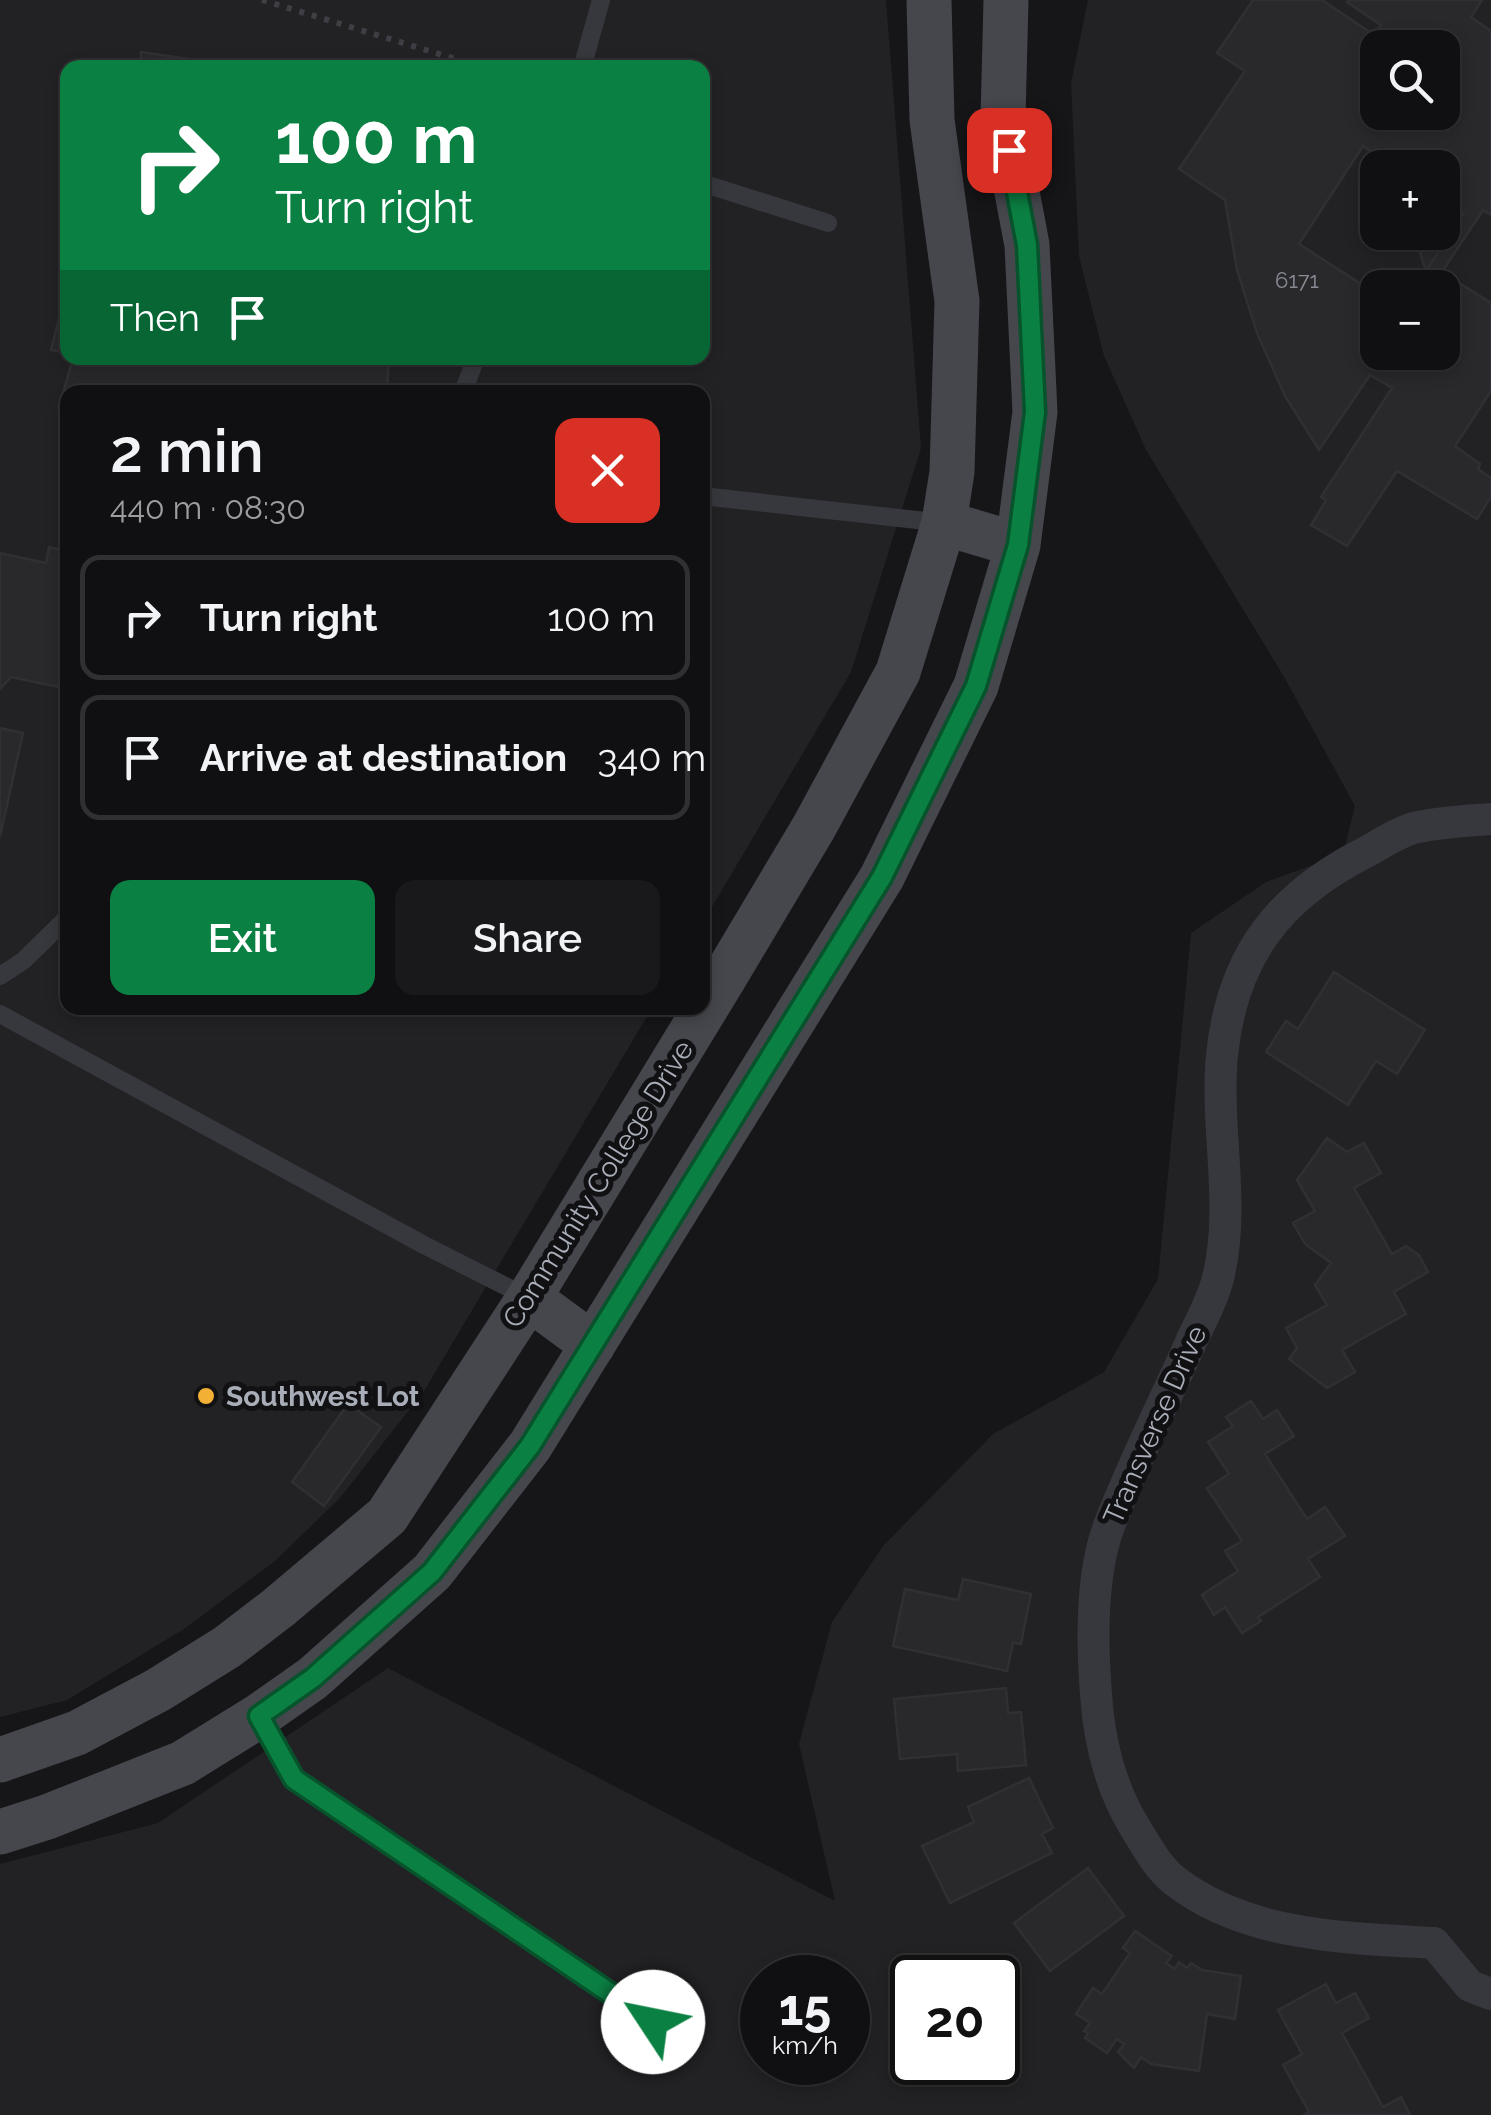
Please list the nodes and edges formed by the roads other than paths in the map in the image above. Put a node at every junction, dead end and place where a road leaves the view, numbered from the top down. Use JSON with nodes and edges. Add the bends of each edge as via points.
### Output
{"nodes":[{"id":1,"x":601,"y":0,"type":"edge"},
{"id":2,"x":929,"y":0,"type":"edge"},
{"id":3,"x":1006,"y":0,"type":"edge"},
{"id":4,"x":584,"y":60,"type":"edge"},
{"id":5,"x":710,"y":186,"type":"edge"},
{"id":6,"x":828,"y":224,"type":"dead end"},
{"id":7,"x":710,"y":497,"type":"edge"},
{"id":8,"x":944,"y":523,"type":"junction"},
{"id":9,"x":1018,"y":545,"type":"junction"},
{"id":10,"x":1491,"y":819,"type":"edge"},
{"id":11,"x":60,"y":925,"type":"edge"},
{"id":12,"x":0,"y":976,"type":"edge"},
{"id":13,"x":710,"y":1000,"type":"edge"},
{"id":14,"x":0,"y":1014,"type":"edge"},
{"id":15,"x":701,"y":1015,"type":"edge"},
{"id":16,"x":530,"y":1298,"type":"junction"},
{"id":17,"x":592,"y":1345,"type":"junction"},
{"id":18,"x":227,"y":1647,"type":"junction"},
{"id":19,"x":259,"y":1716,"type":"junction"},
{"id":20,"x":0,"y":1760,"type":"edge"},
{"id":21,"x":0,"y":1832,"type":"edge"},
{"id":22,"x":1491,"y":1994,"type":"edge"},
{"id":23,"x":653,"y":2022,"type":"dead end"}],
"edges":[{"from":1,"to":4,"type":"lane"},
{"from":2,"to":8,"type":"street","name":"Community College Drive","via":[[932,120],[957,300],[952,472]]},
{"from":3,"to":9,"type":"street","via":[[1003,118],[1027,245],[1035,412]]},
{"from":5,"to":6,"type":"lane"},
{"from":7,"to":8,"type":"lane"},
{"from":8,"to":9,"type":"street"},
{"from":8,"to":13,"type":"street","name":"Community College Drive","via":[[898,672]]},
{"from":9,"to":17,"type":"street","via":[[976,686],[882,877]]},
{"from":10,"to":22,"type":"street","name":"Transverse Drive","via":[[1411,828],[1334,868],[1262,932],[1236,987],[1222,1054],[1218,1280],[1108,1529],[1093,1662],[1107,1766],[1151,1854],[1173,1880],[1202,1899],[1292,1930],[1434,1942],[1470,1986]]},
{"from":11,"to":12,"type":"lane"},
{"from":14,"to":16,"type":"lane"},
{"from":15,"to":16,"type":"street","name":"Community College Drive"},
{"from":16,"to":17,"type":"street"},
{"from":16,"to":18,"type":"street","name":"Community College Drive","via":[[387,1516]]},
{"from":17,"to":19,"type":"street","via":[[530,1446],[432,1572],[313,1678]]},
{"from":18,"to":19,"type":"street"},
{"from":18,"to":20,"type":"street","name":"Community College Drive","via":[[77,1732]]},
{"from":19,"to":21,"type":"street","via":[[182,1763]]},
{"from":19,"to":23,"type":"lane","via":[[294,1779]]}]}
